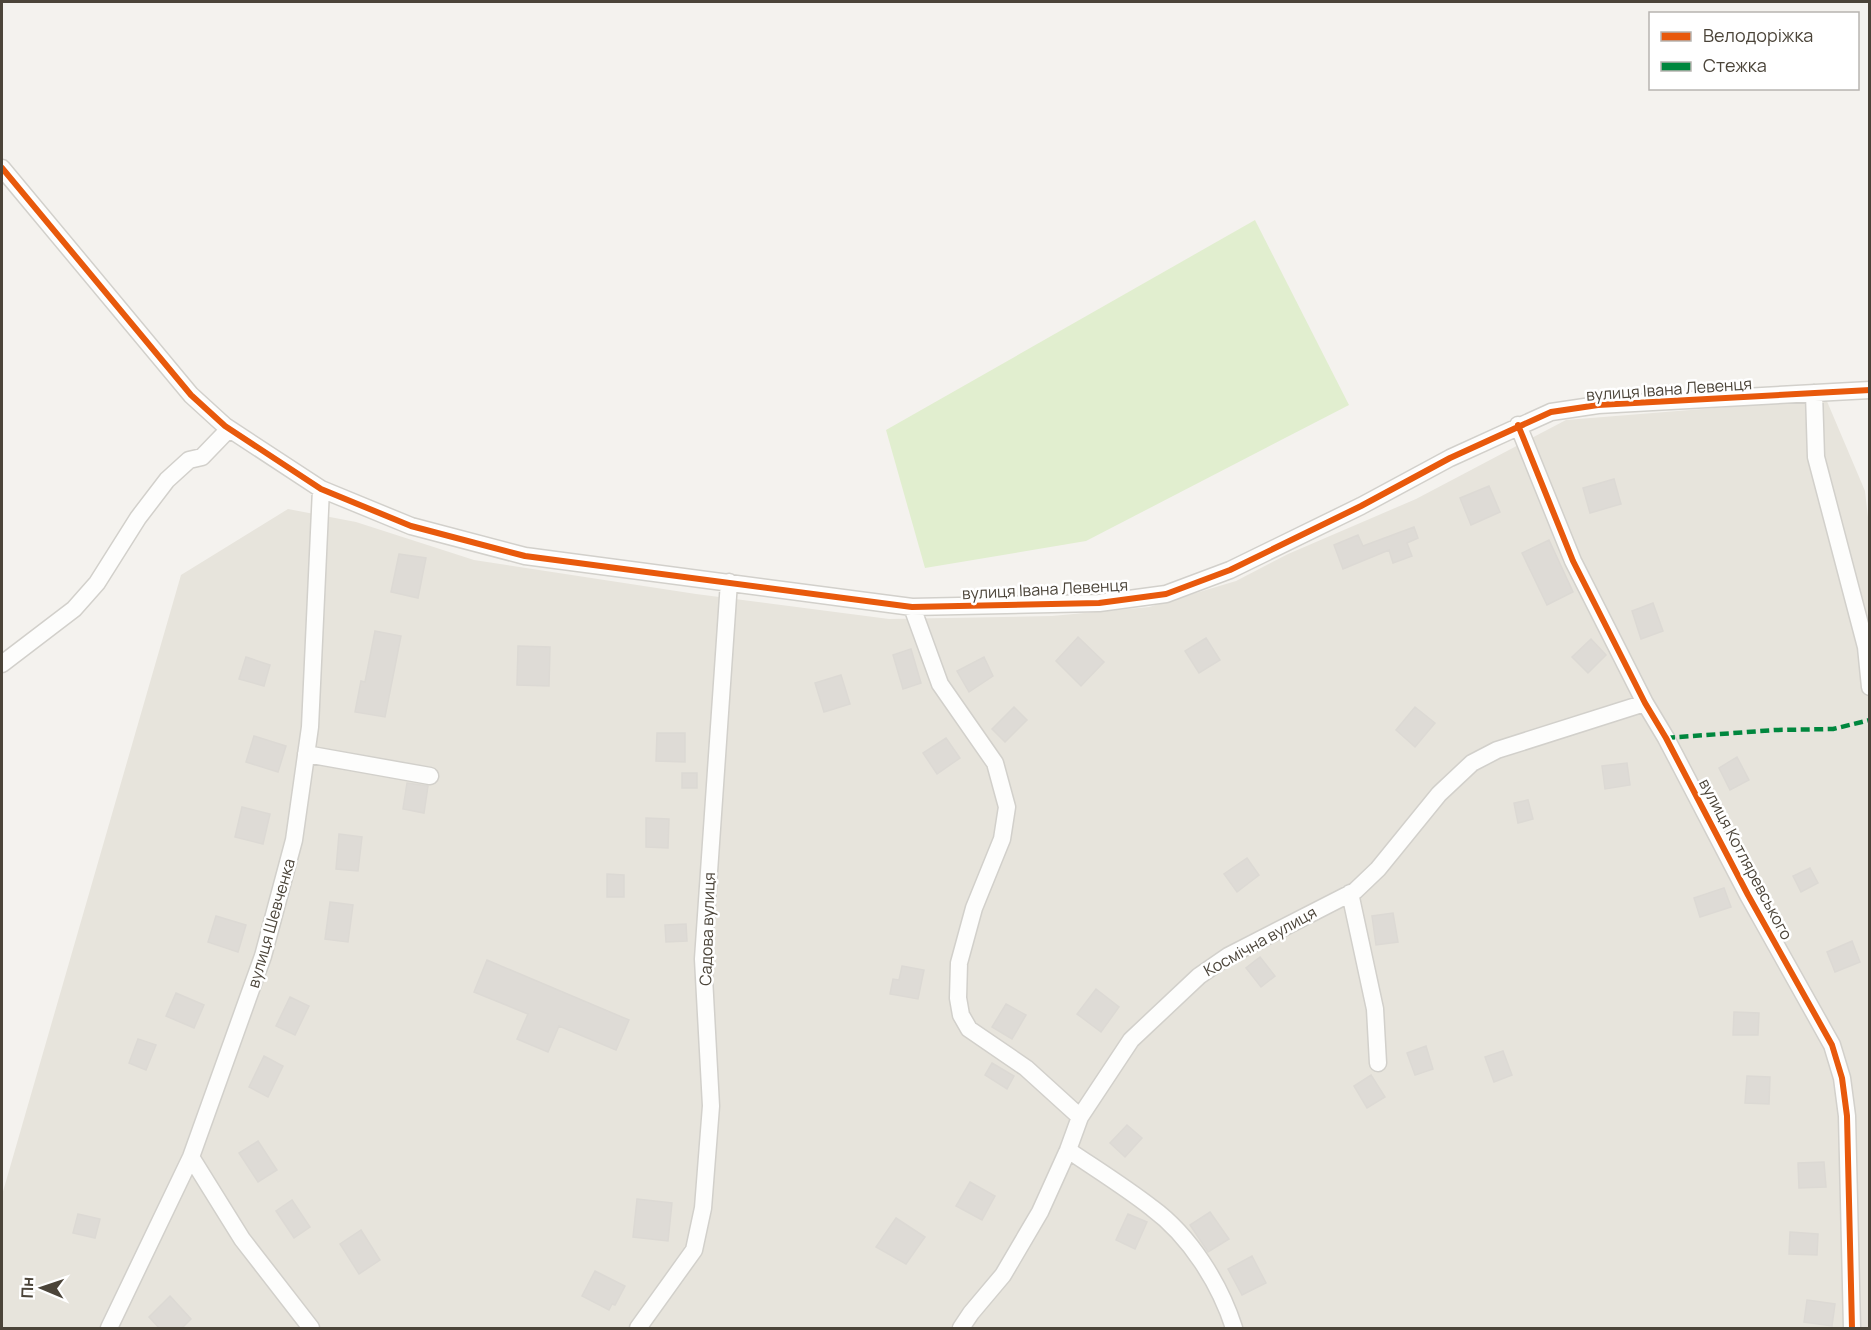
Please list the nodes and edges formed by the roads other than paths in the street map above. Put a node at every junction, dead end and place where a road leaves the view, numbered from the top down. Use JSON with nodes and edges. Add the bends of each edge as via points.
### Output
{"nodes":[{"id":1,"x":2,"y":168,"type":"edge"},
{"id":2,"x":1869,"y":390,"type":"edge"},
{"id":3,"x":1814,"y":393,"type":"junction"},
{"id":4,"x":1518,"y":426,"type":"junction"},
{"id":5,"x":229,"y":429,"type":"junction"},
{"id":6,"x":321,"y":489,"type":"junction"},
{"id":7,"x":729,"y":582,"type":"junction"},
{"id":8,"x":912,"y":607,"type":"junction"},
{"id":9,"x":2,"y":664,"type":"edge"},
{"id":10,"x":1869,"y":687,"type":"edge"},
{"id":11,"x":1645,"y":703,"type":"junction"},
{"id":12,"x":306,"y":754,"type":"junction"},
{"id":13,"x":430,"y":776,"type":"dead end"},
{"id":14,"x":1350,"y":893,"type":"junction"},
{"id":15,"x":1378,"y":1063,"type":"dead end"},
{"id":16,"x":1080,"y":1117,"type":"junction"},
{"id":17,"x":1068,"y":1150,"type":"junction"},
{"id":18,"x":191,"y":1157,"type":"junction"},
{"id":19,"x":109,"y":1329,"type":"edge"},
{"id":20,"x":310,"y":1329,"type":"edge"},
{"id":21,"x":638,"y":1329,"type":"edge"},
{"id":22,"x":961,"y":1329,"type":"edge"},
{"id":23,"x":1234,"y":1329,"type":"edge"},
{"id":24,"x":1852,"y":1329,"type":"edge"}],
"edges":[{"from":1,"to":5,"type":"street","name":"вулиця Івана Левенця","via":[[191,394]]},
{"from":2,"to":3,"type":"street","name":"вулиця Івана Левенця"},
{"from":3,"to":4,"type":"street","name":"вулиця Івана Левенця","via":[[1598,405],[1551,412]]},
{"from":3,"to":10,"type":"street","via":[[1816,457],[1866,647]]},
{"from":4,"to":8,"type":"street","name":"вулиця Івана Левенця","via":[[1230,570],[1166,594],[1099,603]]},
{"from":4,"to":11,"type":"street","name":"вулиця Котляревського","via":[[1573,561]]},
{"from":5,"to":6,"type":"street","name":"вулиця Івана Левенця"},
{"from":5,"to":9,"type":"street","via":[[202,457],[189,460],[167,480],[97,583],[74,609]]},
{"from":6,"to":7,"type":"street","name":"вулиця Івана Левенця","via":[[411,526],[525,556]]},
{"from":6,"to":12,"type":"street","name":"вулиця Шевченка"},
{"from":7,"to":8,"type":"street","name":"вулиця Івана Левенця"},
{"from":7,"to":21,"type":"street","name":"Садова вулиця","via":[[703,959],[711,1106],[703,1208],[694,1250]]},
{"from":8,"to":16,"type":"street","via":[[940,684],[995,763],[1007,807],[1002,839],[974,908],[959,963],[957,998],[961,1015],[969,1029],[1026,1068]]},
{"from":11,"to":14,"type":"street","name":"Космічна вулиця","via":[[1497,750],[1472,763],[1439,794],[1378,869]]},
{"from":11,"to":24,"type":"street","name":"вулиця Котляревського","via":[[1832,1045],[1847,1116]]},
{"from":12,"to":13,"type":"street"},
{"from":12,"to":18,"type":"street","name":"вулиця Шевченка","via":[[294,840],[263,956]]},
{"from":14,"to":15,"type":"street","via":[[1375,1009]]},
{"from":14,"to":16,"type":"street","name":"Космічна вулиця","via":[[1228,956],[1199,976],[1131,1040]]},
{"from":16,"to":17,"type":"street","name":"Космічна вулиця"},
{"from":17,"to":22,"type":"street","name":"Космічна вулиця","via":[[1040,1212],[1003,1275]]},
{"from":17,"to":23,"type":"street","via":[[1153,1208],[1174,1228],[1197,1255]]},
{"from":18,"to":19,"type":"street","name":"вулиця Шевченка"},
{"from":18,"to":20,"type":"street","via":[[242,1239]]}]}
